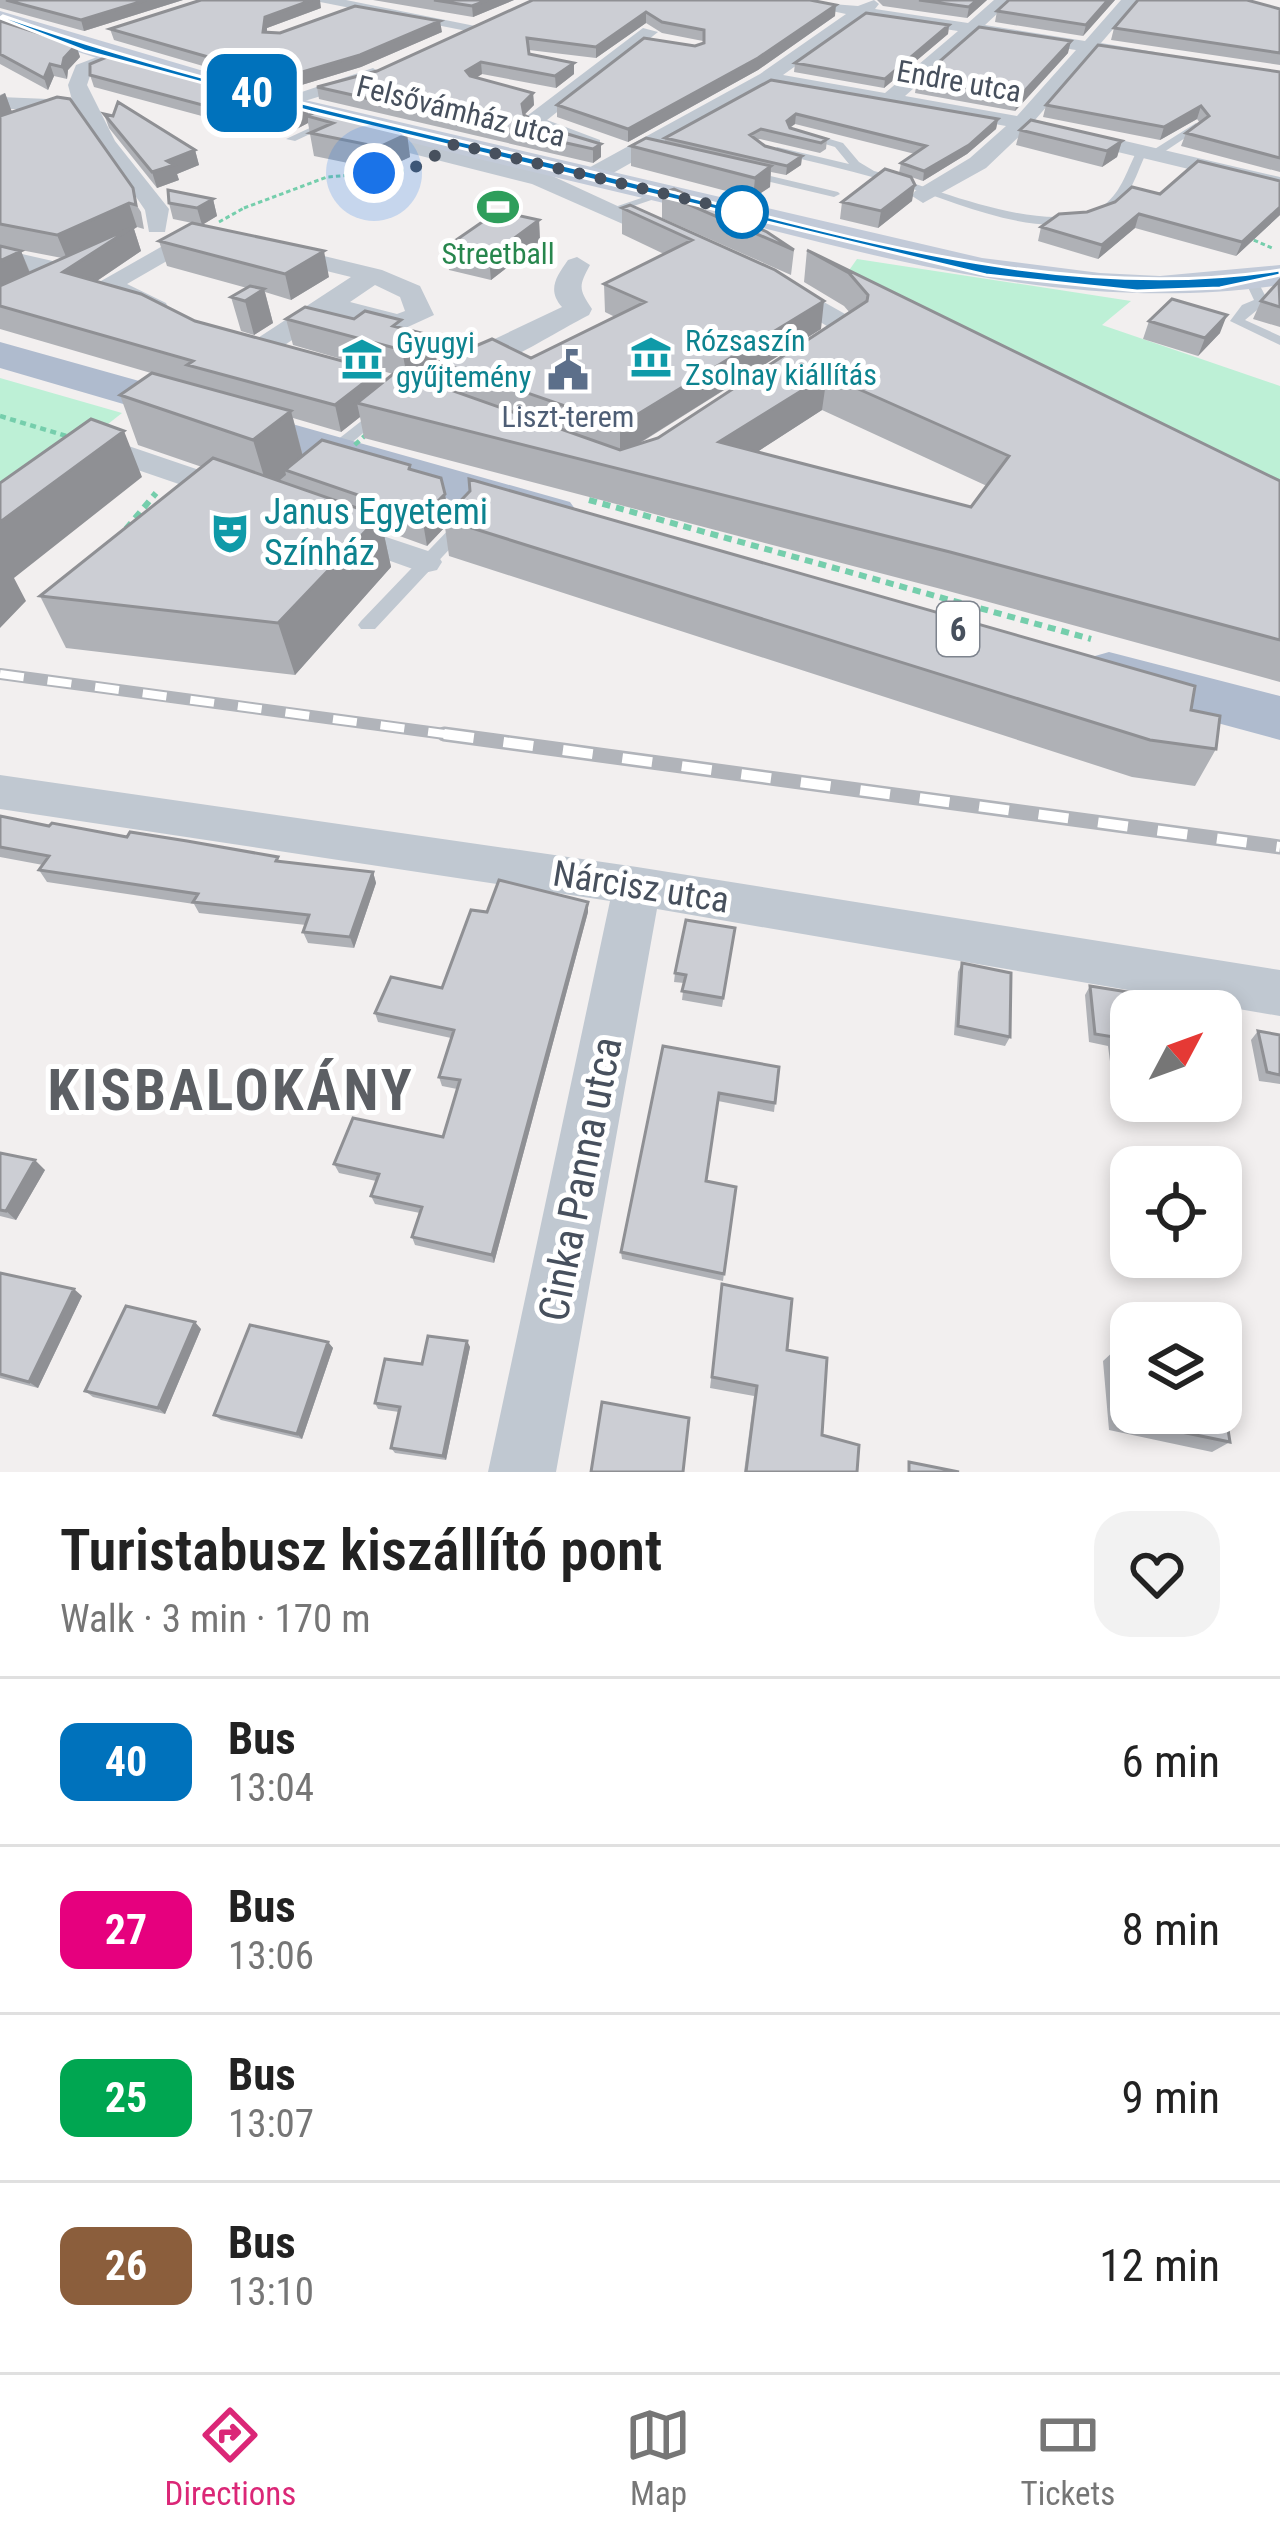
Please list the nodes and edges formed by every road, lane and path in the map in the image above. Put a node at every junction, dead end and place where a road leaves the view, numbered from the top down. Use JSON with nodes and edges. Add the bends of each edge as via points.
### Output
{"nodes":[{"id":1,"x":318,"y":0,"type":"edge"},
{"id":2,"x":788,"y":0,"type":"edge"},
{"id":3,"x":1004,"y":0,"type":"edge"},
{"id":4,"x":1130,"y":0,"type":"edge"},
{"id":5,"x":363,"y":3,"type":"edge"},
{"id":6,"x":868,"y":6,"type":"edge"},
{"id":7,"x":0,"y":18,"type":"edge"},
{"id":8,"x":497,"y":19,"type":"edge"},
{"id":9,"x":314,"y":21,"type":"edge"},
{"id":10,"x":477,"y":28,"type":"junction"},
{"id":11,"x":970,"y":28,"type":"junction"},
{"id":12,"x":603,"y":35,"type":"edge"},
{"id":13,"x":111,"y":44,"type":"junction"},
{"id":14,"x":437,"y":46,"type":"edge"},
{"id":15,"x":1088,"y":46,"type":"junction"},
{"id":16,"x":1173,"y":60,"type":"edge"},
{"id":17,"x":386,"y":68,"type":"edge"},
{"id":18,"x":587,"y":71,"type":"junction"},
{"id":19,"x":767,"y":78,"type":"junction"},
{"id":20,"x":619,"y":87,"type":"edge"},
{"id":21,"x":890,"y":99,"type":"junction"},
{"id":22,"x":284,"y":101,"type":"junction"},
{"id":23,"x":75,"y":103,"type":"junction"},
{"id":24,"x":0,"y":104,"type":"edge"},
{"id":25,"x":334,"y":121,"type":"junction"},
{"id":26,"x":1022,"y":123,"type":"junction"},
{"id":27,"x":1196,"y":125,"type":"edge"},
{"id":28,"x":12,"y":128,"type":"edge"},
{"id":29,"x":794,"y":131,"type":"edge"},
{"id":30,"x":291,"y":139,"type":"dead end"},
{"id":31,"x":759,"y":146,"type":"edge"},
{"id":32,"x":634,"y":152,"type":"junction"},
{"id":33,"x":1148,"y":152,"type":"junction"},
{"id":34,"x":440,"y":153,"type":"junction"},
{"id":35,"x":661,"y":154,"type":"edge"},
{"id":36,"x":725,"y":169,"type":"edge"},
{"id":37,"x":591,"y":176,"type":"junction"},
{"id":38,"x":898,"y":180,"type":"junction"},
{"id":39,"x":1280,"y":184,"type":"edge"},
{"id":40,"x":928,"y":193,"type":"junction"},
{"id":41,"x":676,"y":197,"type":"junction"},
{"id":42,"x":244,"y":208,"type":"dead end"},
{"id":43,"x":612,"y":210,"type":"junction"},
{"id":44,"x":158,"y":227,"type":"junction"},
{"id":45,"x":1230,"y":232,"type":"edge"},
{"id":46,"x":196,"y":234,"type":"junction"},
{"id":47,"x":807,"y":236,"type":"junction"},
{"id":48,"x":694,"y":245,"type":"edge"},
{"id":49,"x":0,"y":257,"type":"edge"},
{"id":50,"x":87,"y":264,"type":"junction"},
{"id":51,"x":578,"y":265,"type":"dead end"},
{"id":52,"x":750,"y":270,"type":"edge"},
{"id":53,"x":1269,"y":270,"type":"edge"},
{"id":54,"x":373,"y":275,"type":"junction"},
{"id":55,"x":35,"y":290,"type":"edge"},
{"id":56,"x":865,"y":295,"type":"edge"},
{"id":57,"x":328,"y":304,"type":"junction"},
{"id":58,"x":171,"y":316,"type":"edge"},
{"id":59,"x":412,"y":320,"type":"junction"},
{"id":60,"x":1280,"y":341,"type":"edge"},
{"id":61,"x":0,"y":355,"type":"edge"},
{"id":62,"x":300,"y":362,"type":"edge"},
{"id":63,"x":779,"y":375,"type":"edge"},
{"id":64,"x":409,"y":392,"type":"junction"},
{"id":65,"x":167,"y":403,"type":"junction"},
{"id":66,"x":0,"y":416,"type":"edge"},
{"id":67,"x":379,"y":424,"type":"edge"},
{"id":68,"x":105,"y":448,"type":"junction"},
{"id":69,"x":342,"y":451,"type":"junction"},
{"id":70,"x":74,"y":470,"type":"edge"},
{"id":71,"x":174,"y":472,"type":"junction"},
{"id":72,"x":458,"y":505,"type":"junction"},
{"id":73,"x":580,"y":509,"type":"joint"},
{"id":74,"x":120,"y":536,"type":"edge"},
{"id":75,"x":424,"y":562,"type":"junction"},
{"id":76,"x":368,"y":625,"type":"dead end"},
{"id":77,"x":1088,"y":652,"type":"joint"},
{"id":78,"x":1280,"y":718,"type":"edge"},
{"id":79,"x":0,"y":792,"type":"edge"},
{"id":80,"x":637,"y":886,"type":"junction"},
{"id":81,"x":1280,"y":993,"type":"edge"},
{"id":82,"x":522,"y":1472,"type":"edge"}],
"edges":[{"from":1,"to":5,"type":"street"},
{"from":2,"to":6,"type":"street"},
{"from":3,"to":11,"type":"street"},
{"from":4,"to":15,"type":"street"},
{"from":5,"to":9,"type":"street"},
{"from":5,"to":10,"type":"street"},
{"from":6,"to":11,"type":"street"},
{"from":6,"to":19,"type":"street"},
{"from":7,"to":13,"type":"street","name":"Felsővámház utca","via":[[70,44]]},
{"from":8,"to":10,"type":"street"},
{"from":10,"to":14,"type":"street"},
{"from":11,"to":15,"type":"street"},
{"from":11,"to":21,"type":"street"},
{"from":12,"to":18,"type":"street","via":[[646,39]]},
{"from":13,"to":22,"type":"street","name":"Felsővámház utca"},
{"from":13,"to":23,"type":"street","via":[[81,70]]},
{"from":15,"to":16,"type":"street"},
{"from":15,"to":26,"type":"street"},
{"from":17,"to":22,"type":"street"},
{"from":18,"to":20,"type":"street"},
{"from":18,"to":32,"type":"street","via":[[547,97],[534,120]]},
{"from":19,"to":21,"type":"street","name":"Endre utca"},
{"from":19,"to":32,"type":"street"},
{"from":21,"to":26,"type":"street","name":"Endre utca"},
{"from":22,"to":25,"type":"street","name":"Felsővámház utca"},
{"from":23,"to":24,"type":"street"},
{"from":23,"to":28,"type":"street"},
{"from":23,"to":44,"type":"street","via":[[157,209]]},
{"from":25,"to":30,"type":"lane"},
{"from":25,"to":34,"type":"street"},
{"from":25,"to":37,"type":"street","name":"Felsővámház utca"},
{"from":26,"to":33,"type":"street","name":"Endre utca"},
{"from":26,"to":40,"type":"street","via":[[978,164]]},
{"from":27,"to":33,"type":"lane"},
{"from":29,"to":38,"type":"lane","via":[[839,145],[855,164]]},
{"from":31,"to":38,"type":"lane"},
{"from":32,"to":35,"type":"lane"},
{"from":32,"to":37,"type":"street"},
{"from":33,"to":39,"type":"street","name":"Endre utca"},
{"from":33,"to":40,"type":"lane","via":[[1116,202],[1079,217],[994,214]]},
{"from":34,"to":42,"type":"path","via":[[396,174],[327,177]]},
{"from":34,"to":43,"type":"street","via":[[540,179]]},
{"from":36,"to":47,"type":"lane","via":[[834,194]]},
{"from":37,"to":41,"type":"street","name":"Felsővámház utca"},
{"from":38,"to":40,"type":"lane"},
{"from":41,"to":43,"type":"lane"},
{"from":41,"to":47,"type":"street","name":"Felsővámház utca"},
{"from":43,"to":48,"type":"street"},
{"from":44,"to":46,"type":"street"},
{"from":44,"to":50,"type":"street"},
{"from":45,"to":53,"type":"path","via":[[1269,244]]},
{"from":46,"to":54,"type":"street"},
{"from":46,"to":58,"type":"street","via":[[107,286]]},
{"from":47,"to":53,"type":"street","via":[[1084,284],[1187,286]]},
{"from":47,"to":56,"type":"street"},
{"from":49,"to":50,"type":"street"},
{"from":50,"to":55,"type":"street"},
{"from":51,"to":64,"type":"street","via":[[566,295],[579,308]]},
{"from":52,"to":63,"type":"street","via":[[844,325]]},
{"from":53,"to":60,"type":"lane","via":[[1261,301],[1237,321]]},
{"from":54,"to":57,"type":"street"},
{"from":54,"to":59,"type":"street","via":[[411,292],[420,316]]},
{"from":57,"to":59,"type":"street"},
{"from":57,"to":62,"type":"street","via":[[247,348]]},
{"from":59,"to":64,"type":"street","via":[[448,358]]},
{"from":61,"to":65,"type":"main road"},
{"from":64,"to":69,"type":"lane"},
{"from":65,"to":68,"type":"street"},
{"from":65,"to":69,"type":"main road"},
{"from":66,"to":68,"type":"path"},
{"from":67,"to":69,"type":"path","bridge":true},
{"from":68,"to":70,"type":"street"},
{"from":68,"to":71,"type":"street"},
{"from":69,"to":72,"type":"main road"},
{"from":71,"to":74,"type":"path"},
{"from":71,"to":75,"type":"street"},
{"from":72,"to":73,"type":"main road"},
{"from":72,"to":75,"type":"lane"},
{"from":73,"to":77,"type":"path"},
{"from":75,"to":76,"type":"lane"},
{"from":77,"to":78,"type":"main road"},
{"from":79,"to":80,"type":"street","name":"Nárcisz utca"},
{"from":80,"to":81,"type":"street","name":"Nárcisz utca"},
{"from":80,"to":82,"type":"street","name":"Cinka Panna utca"}]}
